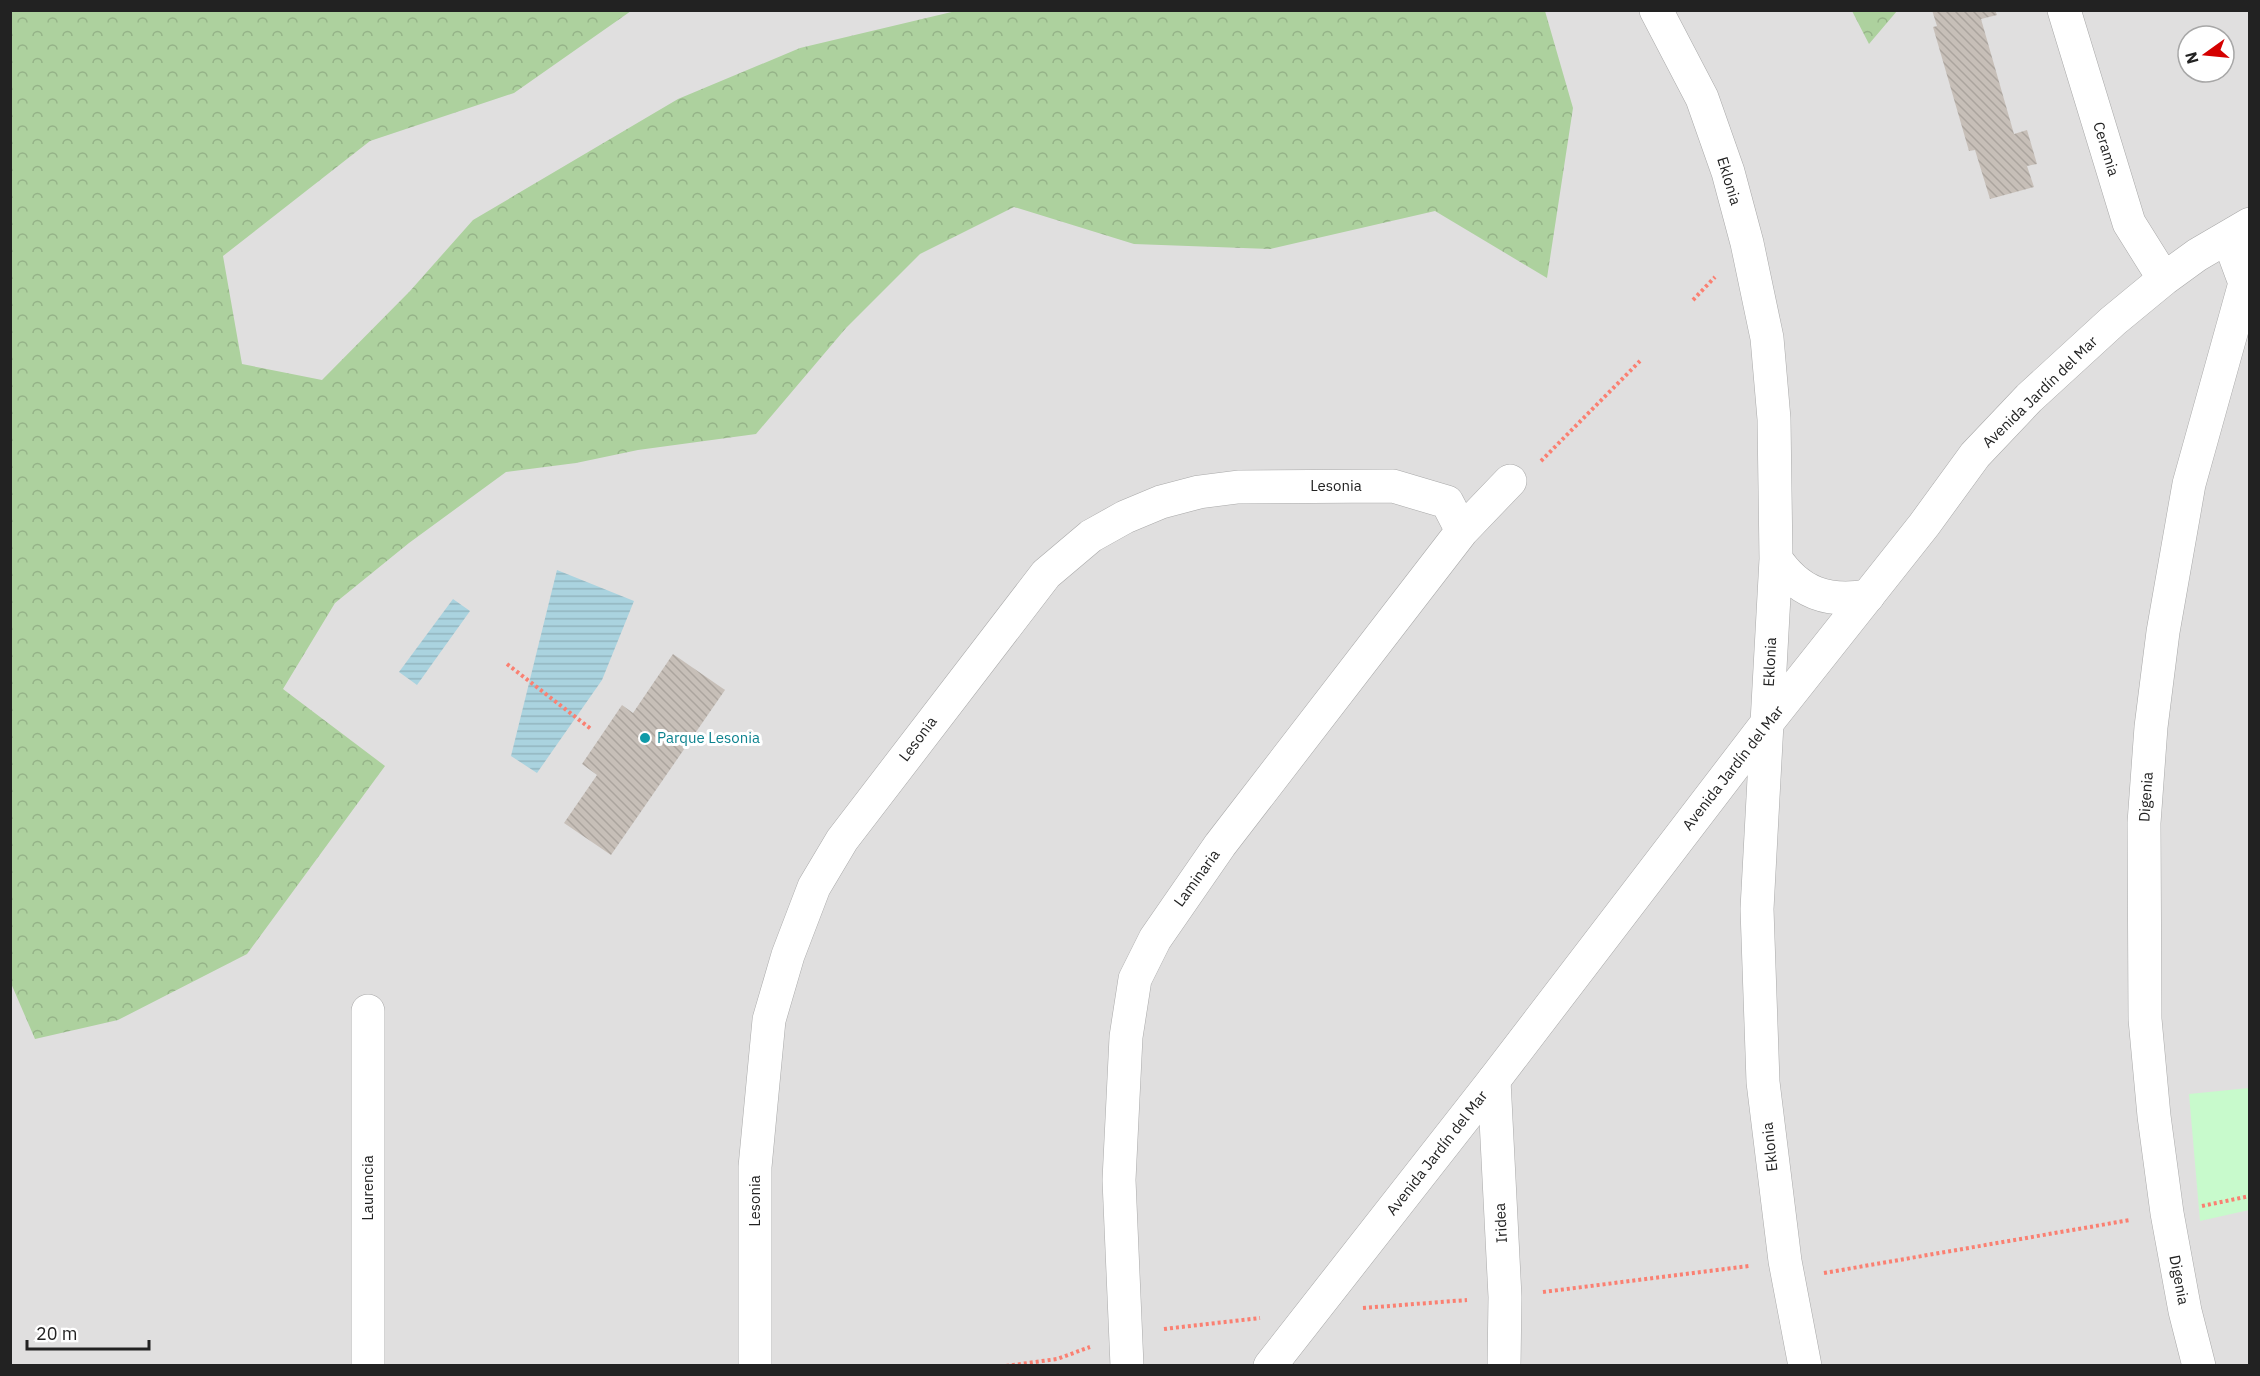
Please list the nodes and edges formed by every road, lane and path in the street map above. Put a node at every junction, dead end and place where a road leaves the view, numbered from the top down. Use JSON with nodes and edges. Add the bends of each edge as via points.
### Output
{"nodes":[{"id":1,"x":1656,"y":10,"type":"edge"},
{"id":2,"x":2064,"y":10,"type":"edge"},
{"id":3,"x":2239,"y":231,"type":"edge"},
{"id":4,"x":2164,"y":279,"type":"junction"},
{"id":5,"x":1640,"y":361,"type":"dead end"},
{"id":6,"x":1510,"y":482,"type":"joint"},
{"id":7,"x":1462,"y":531,"type":"junction"},
{"id":8,"x":1776,"y":558,"type":"junction"},
{"id":9,"x":1868,"y":596,"type":"junction"},
{"id":10,"x":507,"y":663,"type":"dead end"},
{"id":11,"x":1767,"y":723,"type":"junction"},
{"id":12,"x":591,"y":729,"type":"dead end"},
{"id":13,"x":368,"y":1011,"type":"dead end"},
{"id":14,"x":1494,"y":1080,"type":"junction"},
{"id":15,"x":2250,"y":1196,"type":"edge"},
{"id":16,"x":2167,"y":1213,"type":"junction"},
{"id":17,"x":1786,"y":1270,"type":"junction"},
{"id":18,"x":1505,"y":1297,"type":"junction"},
{"id":19,"x":1127,"y":1333,"type":"junction"},
{"id":20,"x":368,"y":1365,"type":"edge"},
{"id":21,"x":755,"y":1365,"type":"edge"},
{"id":22,"x":1006,"y":1365,"type":"edge"},
{"id":23,"x":1127,"y":1365,"type":"edge"},
{"id":24,"x":1270,"y":1365,"type":"edge"},
{"id":25,"x":1504,"y":1365,"type":"edge"},
{"id":26,"x":1805,"y":1365,"type":"edge"},
{"id":27,"x":2199,"y":1365,"type":"edge"}],
"edges":[{"from":1,"to":8,"type":"street","name":"Eklonia","via":[[1701,98],[1728,172],[1747,243],[1767,338]]},
{"from":2,"to":4,"type":"street","name":"Ceramia","via":[[2129,223]]},
{"from":3,"to":4,"type":"street","name":"Avenida Jardín del Mar"},
{"from":3,"to":16,"type":"street","name":"Digenia","via":[[2245,283],[2189,484],[2151,727],[2145,811],[2145,1018]]},
{"from":4,"to":9,"type":"street","name":"Avenida Jardín del Mar","via":[[2029,398],[1975,455]]},
{"from":5,"to":6,"type":"path","via":[[1534,468]]},
{"from":6,"to":7,"type":"street","name":"Laminaria"},
{"from":7,"to":19,"type":"street","name":"Laminaria","via":[[1202,870],[1155,939],[1136,979],[1126,1037],[1119,1180]]},
{"from":7,"to":21,"type":"street","name":"Lesonia","via":[[1447,502],[1393,486],[1238,487],[1190,495],[1125,517],[1091,536],[1046,574],[842,840],[814,887],[788,955],[769,1020],[755,1167]]},
{"from":8,"to":9,"type":"street","via":[[1786,572],[1811,592],[1847,600]]},
{"from":8,"to":11,"type":"street","name":"Eklonia"},
{"from":9,"to":11,"type":"street","name":"Avenida Jardín del Mar"},
{"from":10,"to":12,"type":"path"},
{"from":11,"to":14,"type":"street","name":"Avenida Jardín del Mar"},
{"from":11,"to":17,"type":"street","name":"Eklonia","via":[[1757,909],[1759,992],[1767,1116]]},
{"from":13,"to":20,"type":"street","name":"Laurencia"},
{"from":14,"to":18,"type":"street","name":"Iridea"},
{"from":14,"to":24,"type":"street","name":"Avenida Jardín del Mar"},
{"from":15,"to":16,"type":"path"},
{"from":16,"to":17,"type":"path"},
{"from":16,"to":27,"type":"street","name":"Digenia"},
{"from":17,"to":18,"type":"path"},
{"from":17,"to":26,"type":"street","name":"Eklonia"},
{"from":18,"to":25,"type":"street","name":"Iridea"},
{"from":19,"to":22,"type":"path","via":[[1057,1359]]},
{"from":19,"to":23,"type":"street","name":"Laminaria"}]}
